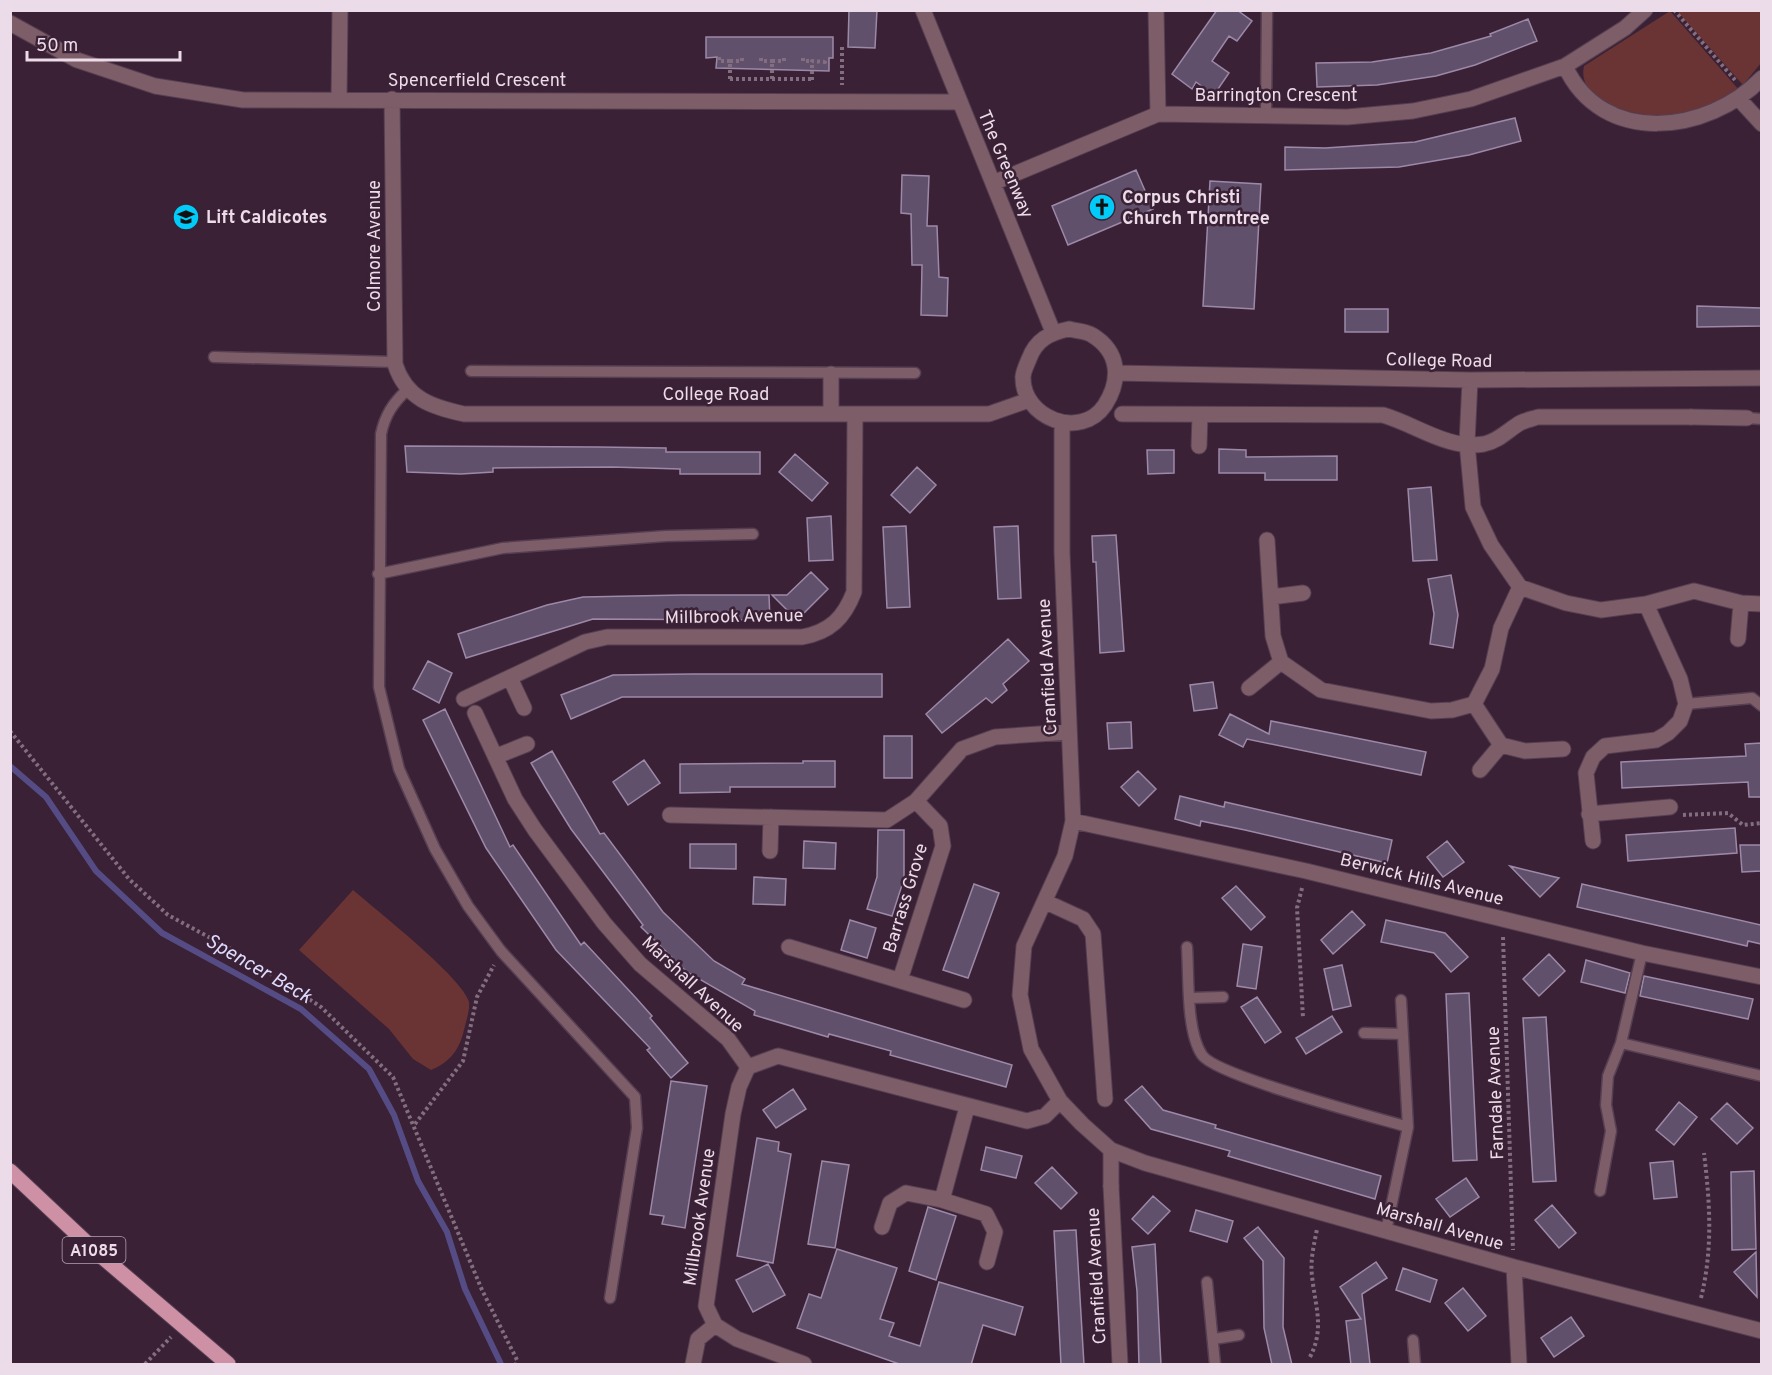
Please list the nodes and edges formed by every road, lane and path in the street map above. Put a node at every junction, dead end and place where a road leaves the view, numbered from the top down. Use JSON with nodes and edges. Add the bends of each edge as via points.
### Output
{"nodes":[{"id":1,"x":340,"y":10,"type":"edge"},
{"id":2,"x":923,"y":10,"type":"edge"},
{"id":3,"x":1156,"y":10,"type":"edge"},
{"id":4,"x":1267,"y":10,"type":"edge"},
{"id":5,"x":1645,"y":10,"type":"edge"},
{"id":6,"x":1674,"y":10,"type":"edge"},
{"id":7,"x":10,"y":24,"type":"edge"},
{"id":8,"x":842,"y":47,"type":"dead end"},
{"id":9,"x":719,"y":57,"type":"dead end"},
{"id":10,"x":742,"y":57,"type":"dead end"},
{"id":11,"x":761,"y":58,"type":"dead end"},
{"id":12,"x":784,"y":58,"type":"dead end"},
{"id":13,"x":803,"y":58,"type":"dead end"},
{"id":14,"x":825,"y":58,"type":"dead end"},
{"id":15,"x":730,"y":61,"type":"junction"},
{"id":16,"x":772,"y":61,"type":"junction"},
{"id":17,"x":812,"y":62,"type":"junction"},
{"id":18,"x":1565,"y":66,"type":"junction"},
{"id":19,"x":1761,"y":78,"type":"edge"},
{"id":20,"x":772,"y":79,"type":"junction"},
{"id":21,"x":1743,"y":96,"type":"junction"},
{"id":22,"x":392,"y":99,"type":"junction"},
{"id":23,"x":339,"y":100,"type":"junction"},
{"id":24,"x":842,"y":102,"type":"junction"},
{"id":25,"x":959,"y":102,"type":"junction"},
{"id":26,"x":1158,"y":114,"type":"junction"},
{"id":27,"x":1266,"y":117,"type":"junction"},
{"id":28,"x":1761,"y":124,"type":"edge"},
{"id":29,"x":993,"y":183,"type":"junction"},
{"id":30,"x":1053,"y":332,"type":"junction"},
{"id":31,"x":214,"y":357,"type":"dead end"},
{"id":32,"x":395,"y":362,"type":"junction"},
{"id":33,"x":471,"y":371,"type":"dead end"},
{"id":34,"x":915,"y":373,"type":"dead end"},
{"id":35,"x":1116,"y":373,"type":"junction"},
{"id":36,"x":831,"y":374,"type":"junction"},
{"id":37,"x":1761,"y":378,"type":"edge"},
{"id":38,"x":1470,"y":380,"type":"junction"},
{"id":39,"x":407,"y":390,"type":"junction"},
{"id":40,"x":1029,"y":400,"type":"junction"},
{"id":41,"x":1101,"y":411,"type":"junction"},
{"id":42,"x":831,"y":414,"type":"junction"},
{"id":43,"x":855,"y":414,"type":"junction"},
{"id":44,"x":1200,"y":415,"type":"junction"},
{"id":45,"x":1754,"y":419,"type":"edge"},
{"id":46,"x":1062,"y":425,"type":"junction"},
{"id":47,"x":1467,"y":443,"type":"junction"},
{"id":48,"x":1199,"y":446,"type":"dead end"},
{"id":49,"x":753,"y":534,"type":"dead end"},
{"id":50,"x":1267,"y":540,"type":"dead end"},
{"id":51,"x":378,"y":574,"type":"junction"},
{"id":52,"x":1521,"y":587,"type":"junction"},
{"id":53,"x":1303,"y":593,"type":"dead end"},
{"id":54,"x":1271,"y":597,"type":"junction"},
{"id":55,"x":1741,"y":603,"type":"junction"},
{"id":56,"x":1646,"y":604,"type":"junction"},
{"id":57,"x":1761,"y":604,"type":"edge"},
{"id":58,"x":1738,"y":639,"type":"dead end"},
{"id":59,"x":1281,"y":662,"type":"junction"},
{"id":60,"x":510,"y":678,"type":"junction"},
{"id":61,"x":1249,"y":688,"type":"dead end"},
{"id":62,"x":464,"y":699,"type":"dead end"},
{"id":63,"x":1474,"y":704,"type":"junction"},
{"id":64,"x":1686,"y":704,"type":"junction"},
{"id":65,"x":1761,"y":706,"type":"edge"},
{"id":66,"x":524,"y":708,"type":"dead end"},
{"id":67,"x":475,"y":713,"type":"dead end"},
{"id":68,"x":10,"y":731,"type":"edge"},
{"id":69,"x":1069,"y":732,"type":"junction"},
{"id":70,"x":527,"y":744,"type":"dead end"},
{"id":71,"x":1501,"y":745,"type":"junction"},
{"id":72,"x":1563,"y":749,"type":"dead end"},
{"id":73,"x":497,"y":756,"type":"junction"},
{"id":74,"x":1480,"y":770,"type":"dead end"},
{"id":75,"x":916,"y":801,"type":"junction"},
{"id":76,"x":1670,"y":807,"type":"joint"},
{"id":77,"x":1589,"y":814,"type":"junction"},
{"id":78,"x":670,"y":815,"type":"dead end"},
{"id":79,"x":771,"y":818,"type":"junction"},
{"id":80,"x":1073,"y":821,"type":"junction"},
{"id":81,"x":1761,"y":823,"type":"edge"},
{"id":82,"x":1593,"y":841,"type":"dead end"},
{"id":83,"x":770,"y":851,"type":"dead end"},
{"id":84,"x":1306,"y":871,"type":"junction"},
{"id":85,"x":1046,"y":902,"type":"junction"},
{"id":86,"x":1502,"y":918,"type":"junction"},
{"id":87,"x":789,"y":947,"type":"dead end"},
{"id":88,"x":1187,"y":947,"type":"dead end"},
{"id":89,"x":501,"y":951,"type":"junction"},
{"id":90,"x":1642,"y":953,"type":"junction"},
{"id":91,"x":1761,"y":977,"type":"edge"},
{"id":92,"x":900,"y":980,"type":"junction"},
{"id":93,"x":1223,"y":997,"type":"dead end"},
{"id":94,"x":1191,"y":998,"type":"junction"},
{"id":95,"x":964,"y":1000,"type":"dead end"},
{"id":96,"x":1401,"y":1000,"type":"dead end"},
{"id":97,"x":1303,"y":1018,"type":"dead end"},
{"id":98,"x":1364,"y":1033,"type":"dead end"},
{"id":99,"x":1403,"y":1034,"type":"junction"},
{"id":100,"x":1621,"y":1043,"type":"junction"},
{"id":101,"x":748,"y":1067,"type":"junction"},
{"id":102,"x":1761,"y":1076,"type":"edge"},
{"id":103,"x":1105,"y":1099,"type":"dead end"},
{"id":104,"x":1060,"y":1101,"type":"junction"},
{"id":105,"x":967,"y":1107,"type":"junction"},
{"id":106,"x":415,"y":1124,"type":"junction"},
{"id":107,"x":1408,"y":1126,"type":"junction"},
{"id":108,"x":1111,"y":1150,"type":"junction"},
{"id":109,"x":1704,"y":1153,"type":"dead end"},
{"id":110,"x":10,"y":1171,"type":"edge"},
{"id":111,"x":1600,"y":1191,"type":"dead end"},
{"id":112,"x":942,"y":1200,"type":"junction"},
{"id":113,"x":1321,"y":1213,"type":"junction"},
{"id":114,"x":882,"y":1227,"type":"dead end"},
{"id":115,"x":1386,"y":1231,"type":"junction"},
{"id":116,"x":987,"y":1262,"type":"dead end"},
{"id":117,"x":1514,"y":1267,"type":"junction"},
{"id":118,"x":1207,"y":1282,"type":"dead end"},
{"id":119,"x":610,"y":1298,"type":"dead end"},
{"id":120,"x":1697,"y":1314,"type":"junction"},
{"id":121,"x":182,"y":1325,"type":"junction"},
{"id":122,"x":715,"y":1325,"type":"junction"},
{"id":123,"x":1761,"y":1331,"type":"edge"},
{"id":124,"x":1239,"y":1335,"type":"dead end"},
{"id":125,"x":1214,"y":1339,"type":"junction"},
{"id":126,"x":1413,"y":1340,"type":"dead end"},
{"id":127,"x":1310,"y":1357,"type":"dead end"},
{"id":128,"x":145,"y":1365,"type":"edge"},
{"id":129,"x":228,"y":1365,"type":"edge"},
{"id":130,"x":516,"y":1365,"type":"edge"},
{"id":131,"x":693,"y":1365,"type":"edge"},
{"id":132,"x":804,"y":1365,"type":"edge"},
{"id":133,"x":1120,"y":1365,"type":"edge"},
{"id":134,"x":1215,"y":1365,"type":"edge"},
{"id":135,"x":1414,"y":1365,"type":"edge"},
{"id":136,"x":1519,"y":1365,"type":"edge"}],
"edges":[{"from":1,"to":23,"type":"street"},
{"from":2,"to":25,"type":"street","name":"The Greenway"},
{"from":3,"to":26,"type":"street"},
{"from":4,"to":27,"type":"lane"},
{"from":5,"to":18,"type":"street","name":"Barrington Crescent","via":[[1625,28]]},
{"from":6,"to":21,"type":"path"},
{"from":7,"to":23,"type":"street","name":"Spencerfield Crescent","via":[[77,60],[154,86],[243,100]]},
{"from":8,"to":24,"type":"path"},
{"from":9,"to":15,"type":"path","via":[[719,61]]},
{"from":10,"to":15,"type":"path","via":[[742,61]]},
{"from":11,"to":16,"type":"path"},
{"from":12,"to":16,"type":"path","via":[[783,62]]},
{"from":13,"to":17,"type":"path","via":[[803,62]]},
{"from":14,"to":17,"type":"path","via":[[825,62]]},
{"from":15,"to":20,"type":"path","via":[[730,79]]},
{"from":16,"to":20,"type":"path"},
{"from":17,"to":20,"type":"path","via":[[812,79]]},
{"from":18,"to":21,"type":"street","via":[[1585,96],[1605,109],[1663,125],[1689,122],[1719,111]]},
{"from":18,"to":27,"type":"street","name":"Barrington Crescent","via":[[1472,99],[1413,111],[1347,117]]},
{"from":19,"to":21,"type":"street"},
{"from":21,"to":28,"type":"street"},
{"from":22,"to":23,"type":"street","name":"Spencerfield Crescent"},
{"from":22,"to":24,"type":"street","name":"Spencerfield Crescent"},
{"from":22,"to":32,"type":"street","name":"Colmore Avenue"},
{"from":24,"to":25,"type":"street","name":"Spencerfield Crescent"},
{"from":25,"to":29,"type":"street","name":"The Greenway"},
{"from":26,"to":27,"type":"street","name":"Barrington Crescent"},
{"from":26,"to":29,"type":"street","name":"Barrington Crescent"},
{"from":29,"to":30,"type":"street","name":"The Greenway"},
{"from":30,"to":35,"type":"street","via":[[1070,329],[1091,334],[1111,354]]},
{"from":30,"to":40,"type":"street","via":[[1034,345],[1022,376]]},
{"from":31,"to":32,"type":"lane"},
{"from":32,"to":39,"type":"street","name":"Colmore Avenue"},
{"from":33,"to":36,"type":"lane","name":"College Road"},
{"from":34,"to":36,"type":"lane","name":"College Road"},
{"from":35,"to":38,"type":"street","name":"College Road"},
{"from":35,"to":41,"type":"street","via":[[1114,391]]},
{"from":36,"to":42,"type":"street"},
{"from":37,"to":38,"type":"street","name":"College Road"},
{"from":38,"to":47,"type":"street"},
{"from":39,"to":42,"type":"street","name":"College Road","via":[[435,407],[464,414]]},
{"from":39,"to":51,"type":"lane","via":[[395,401],[381,434]]},
{"from":40,"to":43,"type":"street","name":"College Road","via":[[989,414]]},
{"from":40,"to":46,"type":"street","via":[[1038,411]]},
{"from":41,"to":44,"type":"street"},
{"from":41,"to":46,"type":"street","via":[[1083,421]]},
{"from":42,"to":43,"type":"street","name":"College Road"},
{"from":43,"to":60,"type":"street","name":"Millbrook Avenue","via":[[854,592],[847,611],[834,624],[820,634],[802,637],[606,637],[585,642]]},
{"from":44,"to":47,"type":"street","via":[[1383,415],[1451,442]]},
{"from":44,"to":48,"type":"street"},
{"from":45,"to":47,"type":"street","via":[[1538,417],[1484,444]]},
{"from":46,"to":69,"type":"street","name":"Cranfield Avenue"},
{"from":47,"to":52,"type":"street","via":[[1473,507],[1491,545]]},
{"from":49,"to":51,"type":"lane","via":[[502,548]]},
{"from":50,"to":54,"type":"street"},
{"from":51,"to":89,"type":"lane","via":[[379,687],[399,769],[435,849],[468,906]]},
{"from":52,"to":56,"type":"street","via":[[1601,610]]},
{"from":52,"to":63,"type":"street","via":[[1501,628],[1492,669]]},
{"from":53,"to":54,"type":"street"},
{"from":54,"to":59,"type":"street","via":[[1273,636]]},
{"from":55,"to":56,"type":"street","via":[[1694,591]]},
{"from":55,"to":57,"type":"street"},
{"from":55,"to":58,"type":"street"},
{"from":56,"to":64,"type":"street","via":[[1680,679]]},
{"from":59,"to":61,"type":"street"},
{"from":59,"to":63,"type":"street","via":[[1321,690],[1431,711]]},
{"from":60,"to":62,"type":"street","name":"Millbrook Avenue"},
{"from":60,"to":66,"type":"street"},
{"from":63,"to":71,"type":"street"},
{"from":64,"to":65,"type":"lane","via":[[1752,698]]},
{"from":64,"to":77,"type":"street","via":[[1680,721],[1668,734],[1656,740],[1605,746],[1593,757],[1586,773]]},
{"from":67,"to":73,"type":"street","name":"Marshall Avenue"},
{"from":68,"to":106,"type":"path","via":[[129,879],[168,915],[242,955],[321,1007],[393,1077]]},
{"from":69,"to":75,"type":"street","via":[[995,737],[962,749]]},
{"from":69,"to":80,"type":"street","name":"Cranfield Avenue"},
{"from":70,"to":73,"type":"street"},
{"from":71,"to":72,"type":"street","via":[[1525,750]]},
{"from":71,"to":74,"type":"street"},
{"from":73,"to":101,"type":"street","name":"Marshall Avenue","via":[[515,799],[604,923],[640,964],[728,1039]]},
{"from":75,"to":79,"type":"street","via":[[887,820]]},
{"from":75,"to":92,"type":"street","name":"Barrass Grove","via":[[940,826],[943,846]]},
{"from":76,"to":77,"type":"street"},
{"from":76,"to":81,"type":"path","via":[[1671,816],[1728,813],[1743,825]]},
{"from":77,"to":82,"type":"street"},
{"from":78,"to":79,"type":"street"},
{"from":79,"to":83,"type":"street"},
{"from":80,"to":84,"type":"street","name":"Berwick Hills Avenue"},
{"from":80,"to":85,"type":"street","name":"Cranfield Avenue","via":[[1065,856]]},
{"from":84,"to":86,"type":"street","name":"Berwick Hills Avenue"},
{"from":84,"to":97,"type":"path","via":[[1297,908]]},
{"from":85,"to":103,"type":"street","via":[[1083,919],[1093,934]]},
{"from":85,"to":104,"type":"street","name":"Cranfield Avenue","via":[[1024,946],[1020,995],[1031,1049]]},
{"from":86,"to":90,"type":"street","name":"Berwick Hills Avenue"},
{"from":86,"to":117,"type":"path","name":"Farndale Avenue"},
{"from":87,"to":92,"type":"street"},
{"from":88,"to":94,"type":"lane"},
{"from":89,"to":106,"type":"path","via":[[477,997],[463,1061]]},
{"from":89,"to":119,"type":"lane","via":[[635,1097],[637,1128]]},
{"from":90,"to":91,"type":"street","name":"Berwick Hills Avenue"},
{"from":90,"to":100,"type":"lane"},
{"from":92,"to":95,"type":"street"},
{"from":93,"to":94,"type":"lane"},
{"from":94,"to":107,"type":"lane","via":[[1193,1029],[1202,1056],[1228,1073]]},
{"from":96,"to":99,"type":"lane"},
{"from":98,"to":99,"type":"lane"},
{"from":99,"to":107,"type":"lane"},
{"from":100,"to":102,"type":"lane"},
{"from":100,"to":111,"type":"lane","via":[[1608,1076],[1606,1105],[1611,1131]]},
{"from":101,"to":105,"type":"street","via":[[778,1056]]},
{"from":101,"to":122,"type":"street","name":"Millbrook Avenue","via":[[733,1114],[706,1306]]},
{"from":104,"to":105,"type":"street","via":[[1045,1116],[1027,1121]]},
{"from":104,"to":108,"type":"street","name":"Cranfield Avenue"},
{"from":105,"to":112,"type":"street"},
{"from":106,"to":130,"type":"path"},
{"from":107,"to":115,"type":"lane"},
{"from":108,"to":113,"type":"street","name":"Marshall Avenue"},
{"from":108,"to":133,"type":"street","name":"Cranfield Avenue"},
{"from":109,"to":120,"type":"path","via":[[1710,1247]]},
{"from":110,"to":121,"type":"main road","number":"A1085"},
{"from":112,"to":114,"type":"street","via":[[906,1193],[890,1203]]},
{"from":112,"to":116,"type":"street","via":[[986,1214],[995,1232]]},
{"from":113,"to":115,"type":"street","name":"Marshall Avenue"},
{"from":113,"to":127,"type":"path","via":[[1312,1256],[1320,1320]]},
{"from":115,"to":117,"type":"street","name":"Marshall Avenue"},
{"from":117,"to":120,"type":"street","name":"Marshall Avenue"},
{"from":117,"to":136,"type":"street"},
{"from":118,"to":125,"type":"lane"},
{"from":120,"to":123,"type":"street","name":"Marshall Avenue"},
{"from":121,"to":128,"type":"path"},
{"from":121,"to":129,"type":"main road","number":"A1085"},
{"from":122,"to":131,"type":"street","via":[[698,1339]]},
{"from":122,"to":132,"type":"street","via":[[736,1339]]},
{"from":124,"to":125,"type":"lane"},
{"from":125,"to":134,"type":"lane"},
{"from":126,"to":135,"type":"lane"}]}
